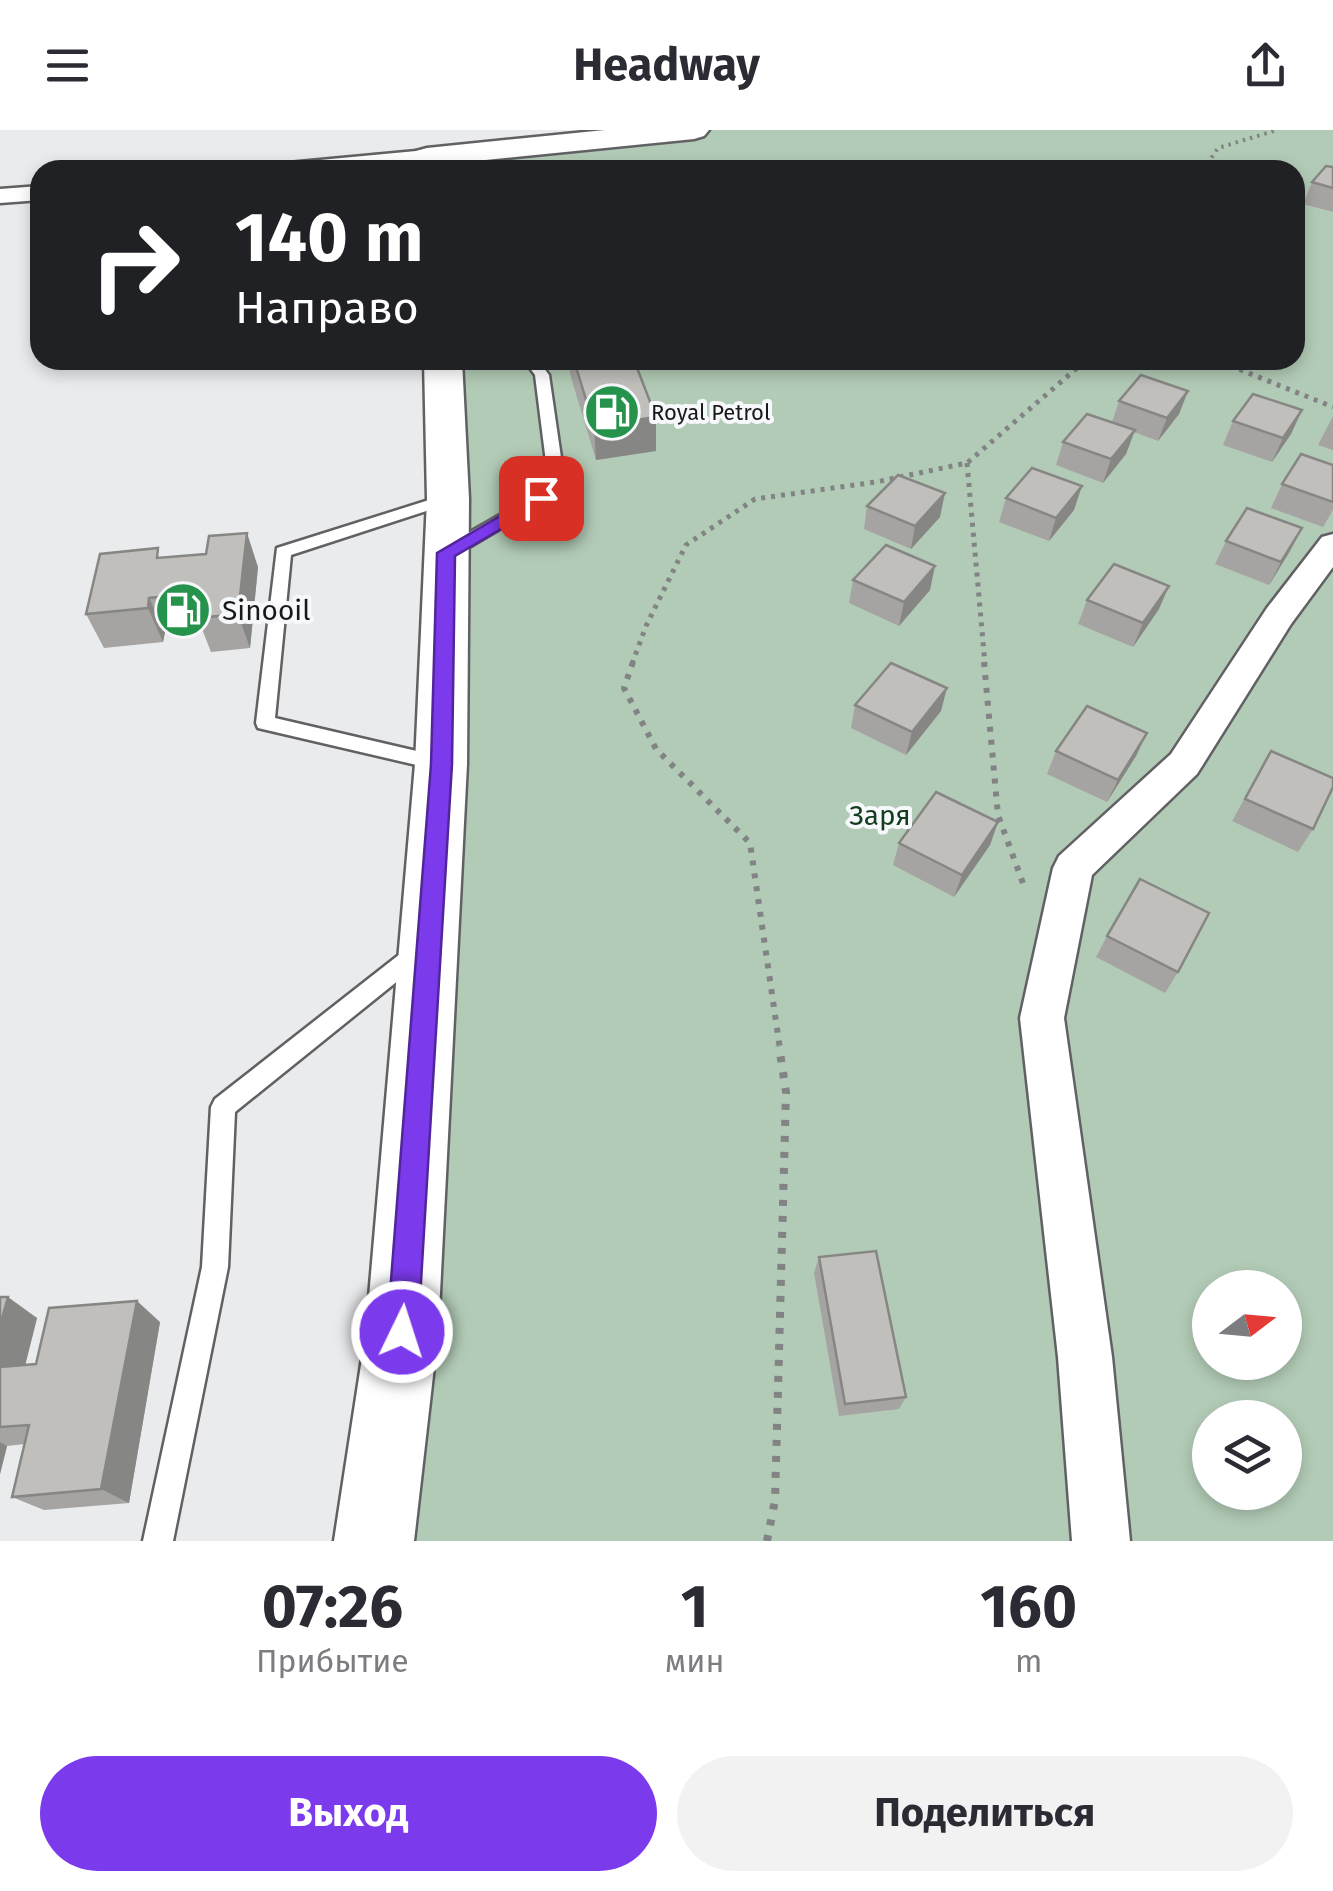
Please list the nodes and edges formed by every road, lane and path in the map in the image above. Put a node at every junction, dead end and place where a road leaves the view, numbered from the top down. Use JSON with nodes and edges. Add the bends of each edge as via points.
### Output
{"nodes":[{"id":1,"x":694,"y":130,"type":"edge"},
{"id":2,"x":1277,"y":130,"type":"edge"},
{"id":3,"x":426,"y":152,"type":"edge"},
{"id":4,"x":365,"y":160,"type":"edge"},
{"id":5,"x":584,"y":160,"type":"edge"},
{"id":6,"x":1210,"y":160,"type":"edge"},
{"id":7,"x":30,"y":194,"type":"edge"},
{"id":8,"x":0,"y":196,"type":"edge"},
{"id":9,"x":443,"y":370,"type":"edge"},
{"id":10,"x":538,"y":370,"type":"edge"},
{"id":11,"x":1074,"y":370,"type":"edge"},
{"id":12,"x":1241,"y":370,"type":"edge"},
{"id":13,"x":1333,"y":407,"type":"edge"},
{"id":14,"x":966,"y":463,"type":"junction"},
{"id":15,"x":447,"y":526,"type":"junction"},
{"id":16,"x":1333,"y":544,"type":"edge"},
{"id":17,"x":442,"y":764,"type":"junction"},
{"id":18,"x":1026,"y":890,"type":"dead end"},
{"id":19,"x":430,"y":942,"type":"junction"},
{"id":20,"x":158,"y":1541,"type":"edge"},
{"id":21,"x":374,"y":1541,"type":"edge"},
{"id":22,"x":767,"y":1541,"type":"edge"},
{"id":23,"x":1101,"y":1541,"type":"edge"}],
"edges":[{"from":1,"to":3,"type":"highway"},
{"from":1,"to":5,"type":"highway"},
{"from":2,"to":6,"type":"path","via":[[1218,148]]},
{"from":3,"to":4,"type":"street"},
{"from":7,"to":8,"type":"street"},
{"from":9,"to":15,"type":"highway"},
{"from":10,"to":15,"type":"lane","via":[[556,478],[541,498]]},
{"from":11,"to":14,"type":"path"},
{"from":12,"to":13,"type":"path"},
{"from":14,"to":18,"type":"path","via":[[998,815]]},
{"from":14,"to":22,"type":"path","via":[[755,498],[686,545],[624,688],[656,749],[750,843],[786,1092],[775,1500]]},
{"from":15,"to":17,"type":"highway"},
{"from":15,"to":17,"type":"lane","via":[[282,552],[265,724]]},
{"from":16,"to":23,"type":"street","via":[[1184,764],[1073,868],[1042,1018]]},
{"from":17,"to":19,"type":"highway"},
{"from":19,"to":20,"type":"lane","via":[[222,1107],[215,1267]]},
{"from":19,"to":21,"type":"highway","via":[[402,1332]]}]}
